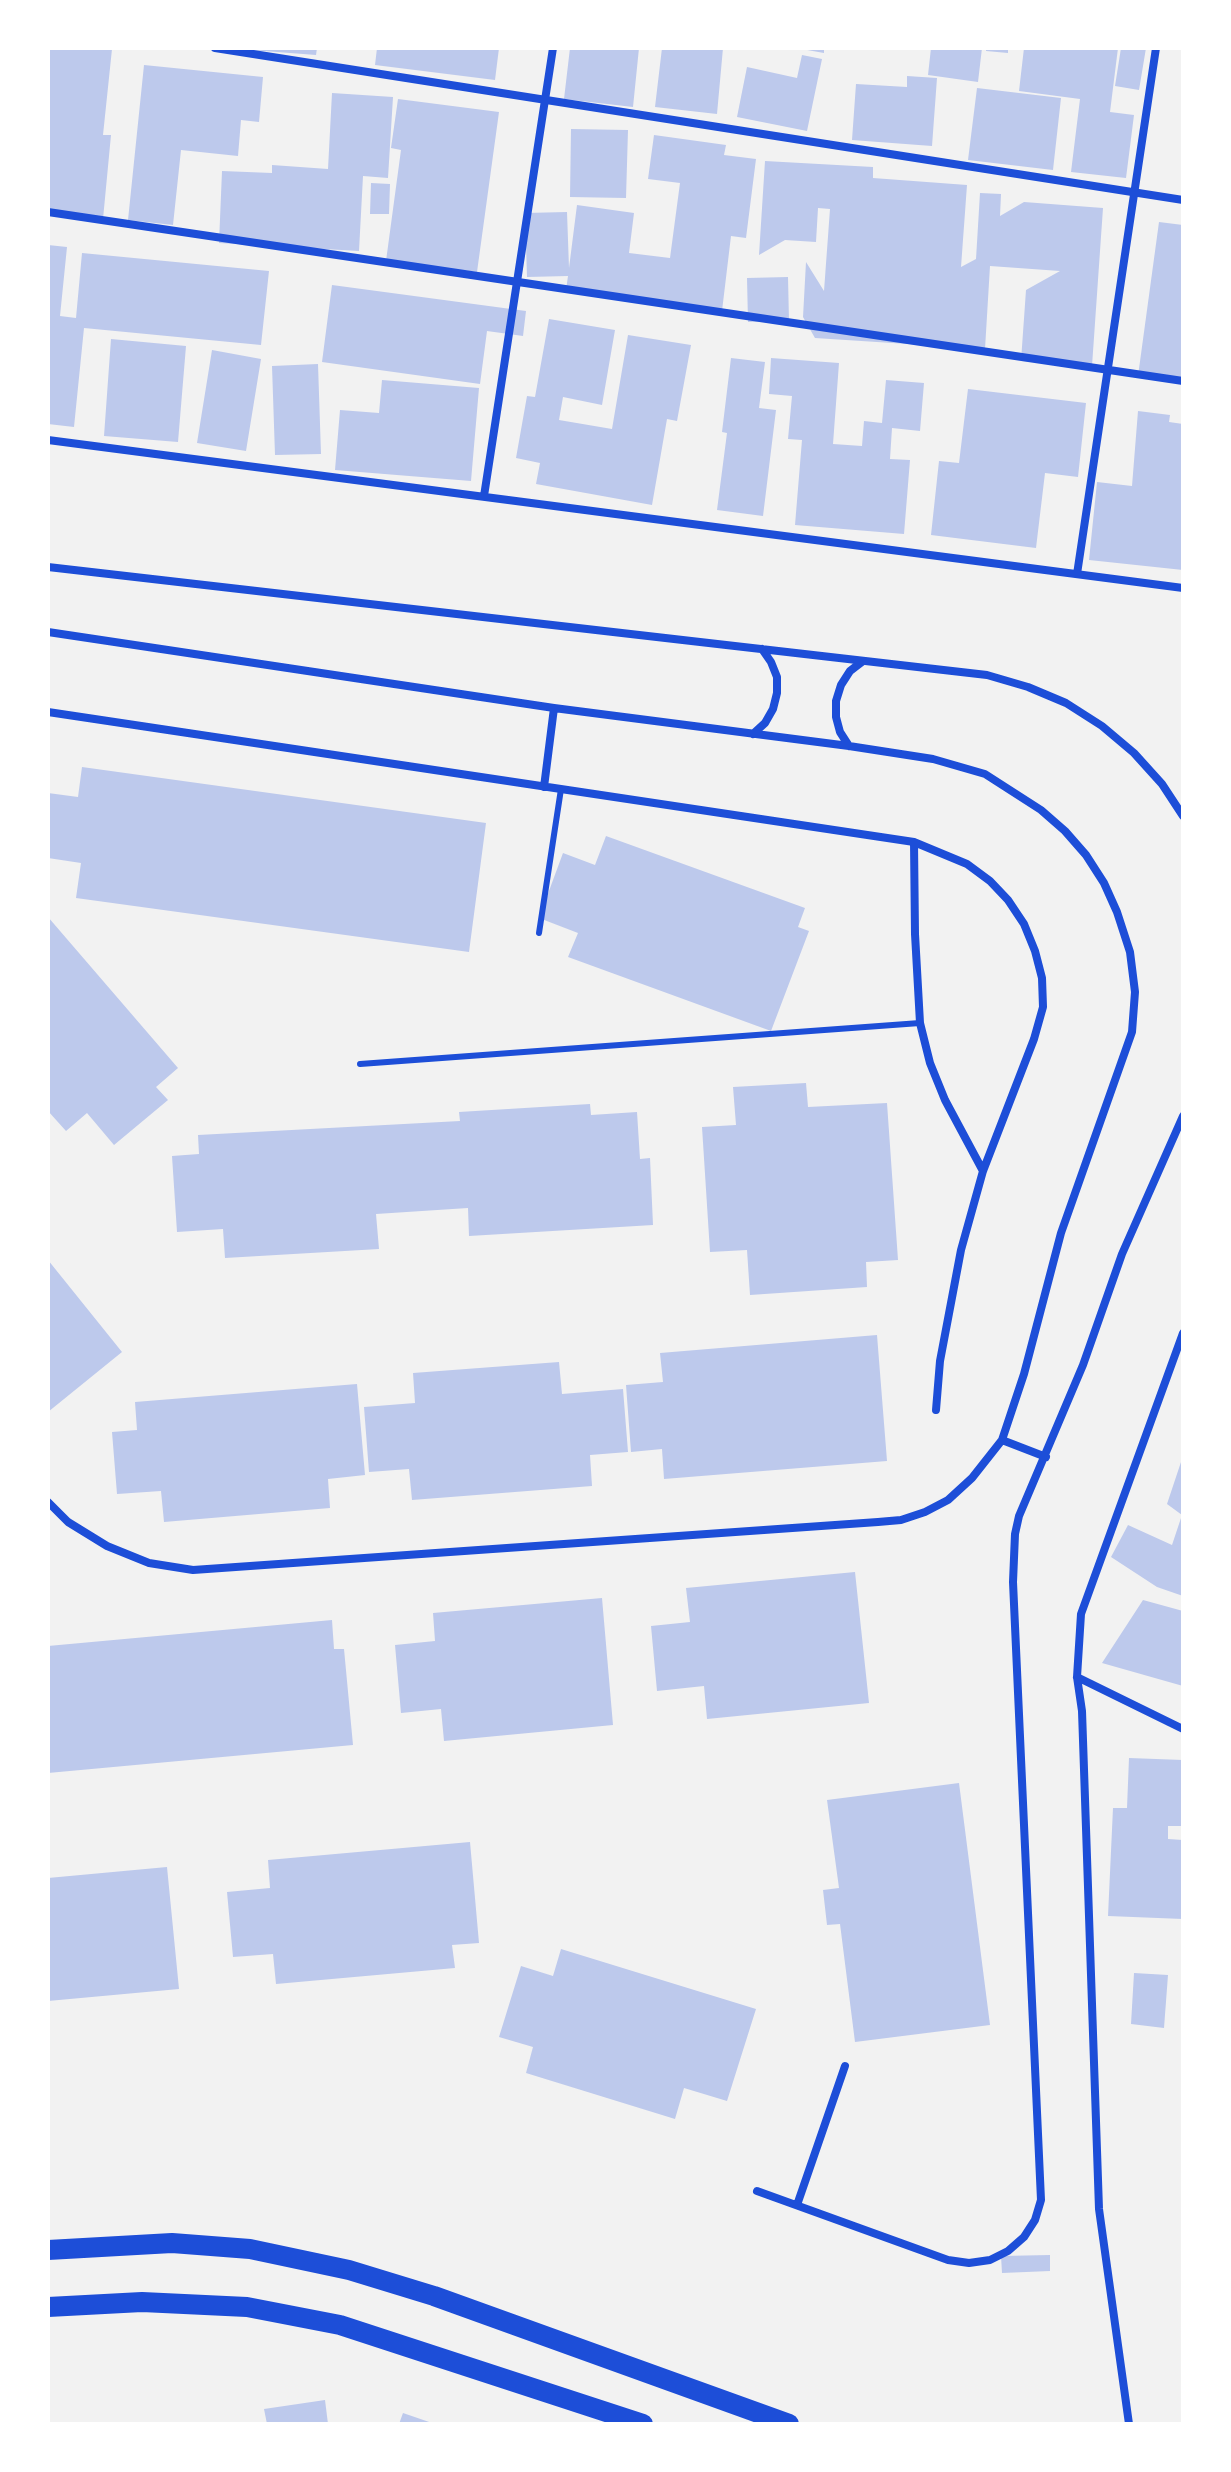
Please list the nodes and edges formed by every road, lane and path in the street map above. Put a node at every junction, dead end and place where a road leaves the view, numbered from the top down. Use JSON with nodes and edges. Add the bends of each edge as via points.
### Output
{"nodes":[{"id":1,"x":215,"y":48,"type":"edge"},
{"id":2,"x":553,"y":48,"type":"edge"},
{"id":3,"x":1156,"y":48,"type":"edge"},
{"id":4,"x":545,"y":99,"type":"junction"},
{"id":5,"x":1135,"y":193,"type":"junction"},
{"id":6,"x":1183,"y":200,"type":"edge"},
{"id":7,"x":48,"y":212,"type":"edge"},
{"id":8,"x":517,"y":283,"type":"junction"},
{"id":9,"x":1108,"y":370,"type":"junction"},
{"id":10,"x":1183,"y":381,"type":"edge"},
{"id":11,"x":48,"y":440,"type":"edge"},
{"id":12,"x":484,"y":496,"type":"junction"},
{"id":13,"x":48,"y":567,"type":"edge"},
{"id":14,"x":1077,"y":574,"type":"junction"},
{"id":15,"x":1183,"y":588,"type":"edge"},
{"id":16,"x":48,"y":632,"type":"edge"},
{"id":17,"x":762,"y":649,"type":"junction"},
{"id":18,"x":863,"y":661,"type":"junction"},
{"id":19,"x":554,"y":708,"type":"junction"},
{"id":20,"x":48,"y":712,"type":"edge"},
{"id":21,"x":753,"y":734,"type":"junction"},
{"id":22,"x":849,"y":746,"type":"junction"},
{"id":23,"x":544,"y":787,"type":"junction"},
{"id":24,"x":561,"y":789,"type":"junction"},
{"id":25,"x":1183,"y":816,"type":"edge"},
{"id":26,"x":914,"y":842,"type":"junction"},
{"id":27,"x":539,"y":933,"type":"dead end"},
{"id":28,"x":920,"y":1023,"type":"junction"},
{"id":29,"x":360,"y":1064,"type":"dead end"},
{"id":30,"x":1183,"y":1116,"type":"edge"},
{"id":31,"x":983,"y":1171,"type":"junction"},
{"id":32,"x":1183,"y":1333,"type":"edge"},
{"id":33,"x":936,"y":1410,"type":"dead end"},
{"id":34,"x":1002,"y":1440,"type":"junction"},
{"id":35,"x":1046,"y":1457,"type":"junction"},
{"id":36,"x":48,"y":1502,"type":"edge"},
{"id":37,"x":1077,"y":1677,"type":"junction"},
{"id":38,"x":1183,"y":1729,"type":"edge"},
{"id":39,"x":845,"y":2066,"type":"dead end"},
{"id":40,"x":757,"y":2191,"type":"dead end"},
{"id":41,"x":797,"y":2205,"type":"junction"},
{"id":42,"x":48,"y":2250,"type":"edge"},
{"id":43,"x":48,"y":2307,"type":"edge"},
{"id":44,"x":643,"y":2424,"type":"edge"},
{"id":45,"x":789,"y":2424,"type":"edge"},
{"id":46,"x":1129,"y":2424,"type":"edge"}],
"edges":[{"from":1,"to":4,"type":"street"},
{"from":2,"to":4,"type":"street"},
{"from":3,"to":5,"type":"street"},
{"from":4,"to":5,"type":"street"},
{"from":4,"to":8,"type":"street"},
{"from":5,"to":6,"type":"street"},
{"from":5,"to":9,"type":"street"},
{"from":7,"to":8,"type":"street"},
{"from":8,"to":9,"type":"street"},
{"from":8,"to":12,"type":"street"},
{"from":9,"to":10,"type":"street"},
{"from":9,"to":14,"type":"street"},
{"from":11,"to":12,"type":"street"},
{"from":12,"to":14,"type":"street"},
{"from":13,"to":17,"type":"street"},
{"from":14,"to":15,"type":"street"},
{"from":16,"to":19,"type":"street"},
{"from":17,"to":18,"type":"street"},
{"from":17,"to":21,"type":"street","via":[[777,677],[777,693],[765,723]]},
{"from":18,"to":22,"type":"street","via":[[850,671],[836,701],[840,732]]},
{"from":18,"to":25,"type":"street","via":[[987,675],[1066,703],[1134,753]]},
{"from":19,"to":21,"type":"street"},
{"from":19,"to":23,"type":"street"},
{"from":20,"to":23,"type":"street"},
{"from":21,"to":22,"type":"street"},
{"from":22,"to":34,"type":"street","via":[[933,759],[985,774],[1041,810],[1086,855],[1104,883],[1130,952],[1132,1032],[1061,1233]]},
{"from":23,"to":24,"type":"street"},
{"from":24,"to":26,"type":"street"},
{"from":24,"to":27,"type":"lane"},
{"from":26,"to":28,"type":"street"},
{"from":26,"to":31,"type":"street","via":[[967,864],[1008,900],[1024,924],[1042,978],[1043,1007],[1034,1039]]},
{"from":28,"to":29,"type":"lane"},
{"from":28,"to":31,"type":"street","via":[[945,1100]]},
{"from":30,"to":35,"type":"street","via":[[1122,1254]]},
{"from":31,"to":33,"type":"street","via":[[949,1303]]},
{"from":32,"to":37,"type":"street","via":[[1081,1614]]},
{"from":34,"to":35,"type":"street"},
{"from":34,"to":36,"type":"street","via":[[948,1500],[901,1520],[239,1568],[193,1570],[149,1563],[107,1546],[68,1522]]},
{"from":35,"to":41,"type":"street","via":[[1019,1516],[1013,1555],[1041,2200],[1035,2220],[1008,2251],[969,2263]]},
{"from":37,"to":38,"type":"street"},
{"from":37,"to":46,"type":"street","via":[[1099,2209]]},
{"from":39,"to":41,"type":"street"},
{"from":40,"to":41,"type":"street"},
{"from":42,"to":45,"type":"main road","via":[[172,2243],[250,2249],[349,2270]]},
{"from":43,"to":44,"type":"main road","via":[[142,2302],[263,2310],[340,2325]]}]}
